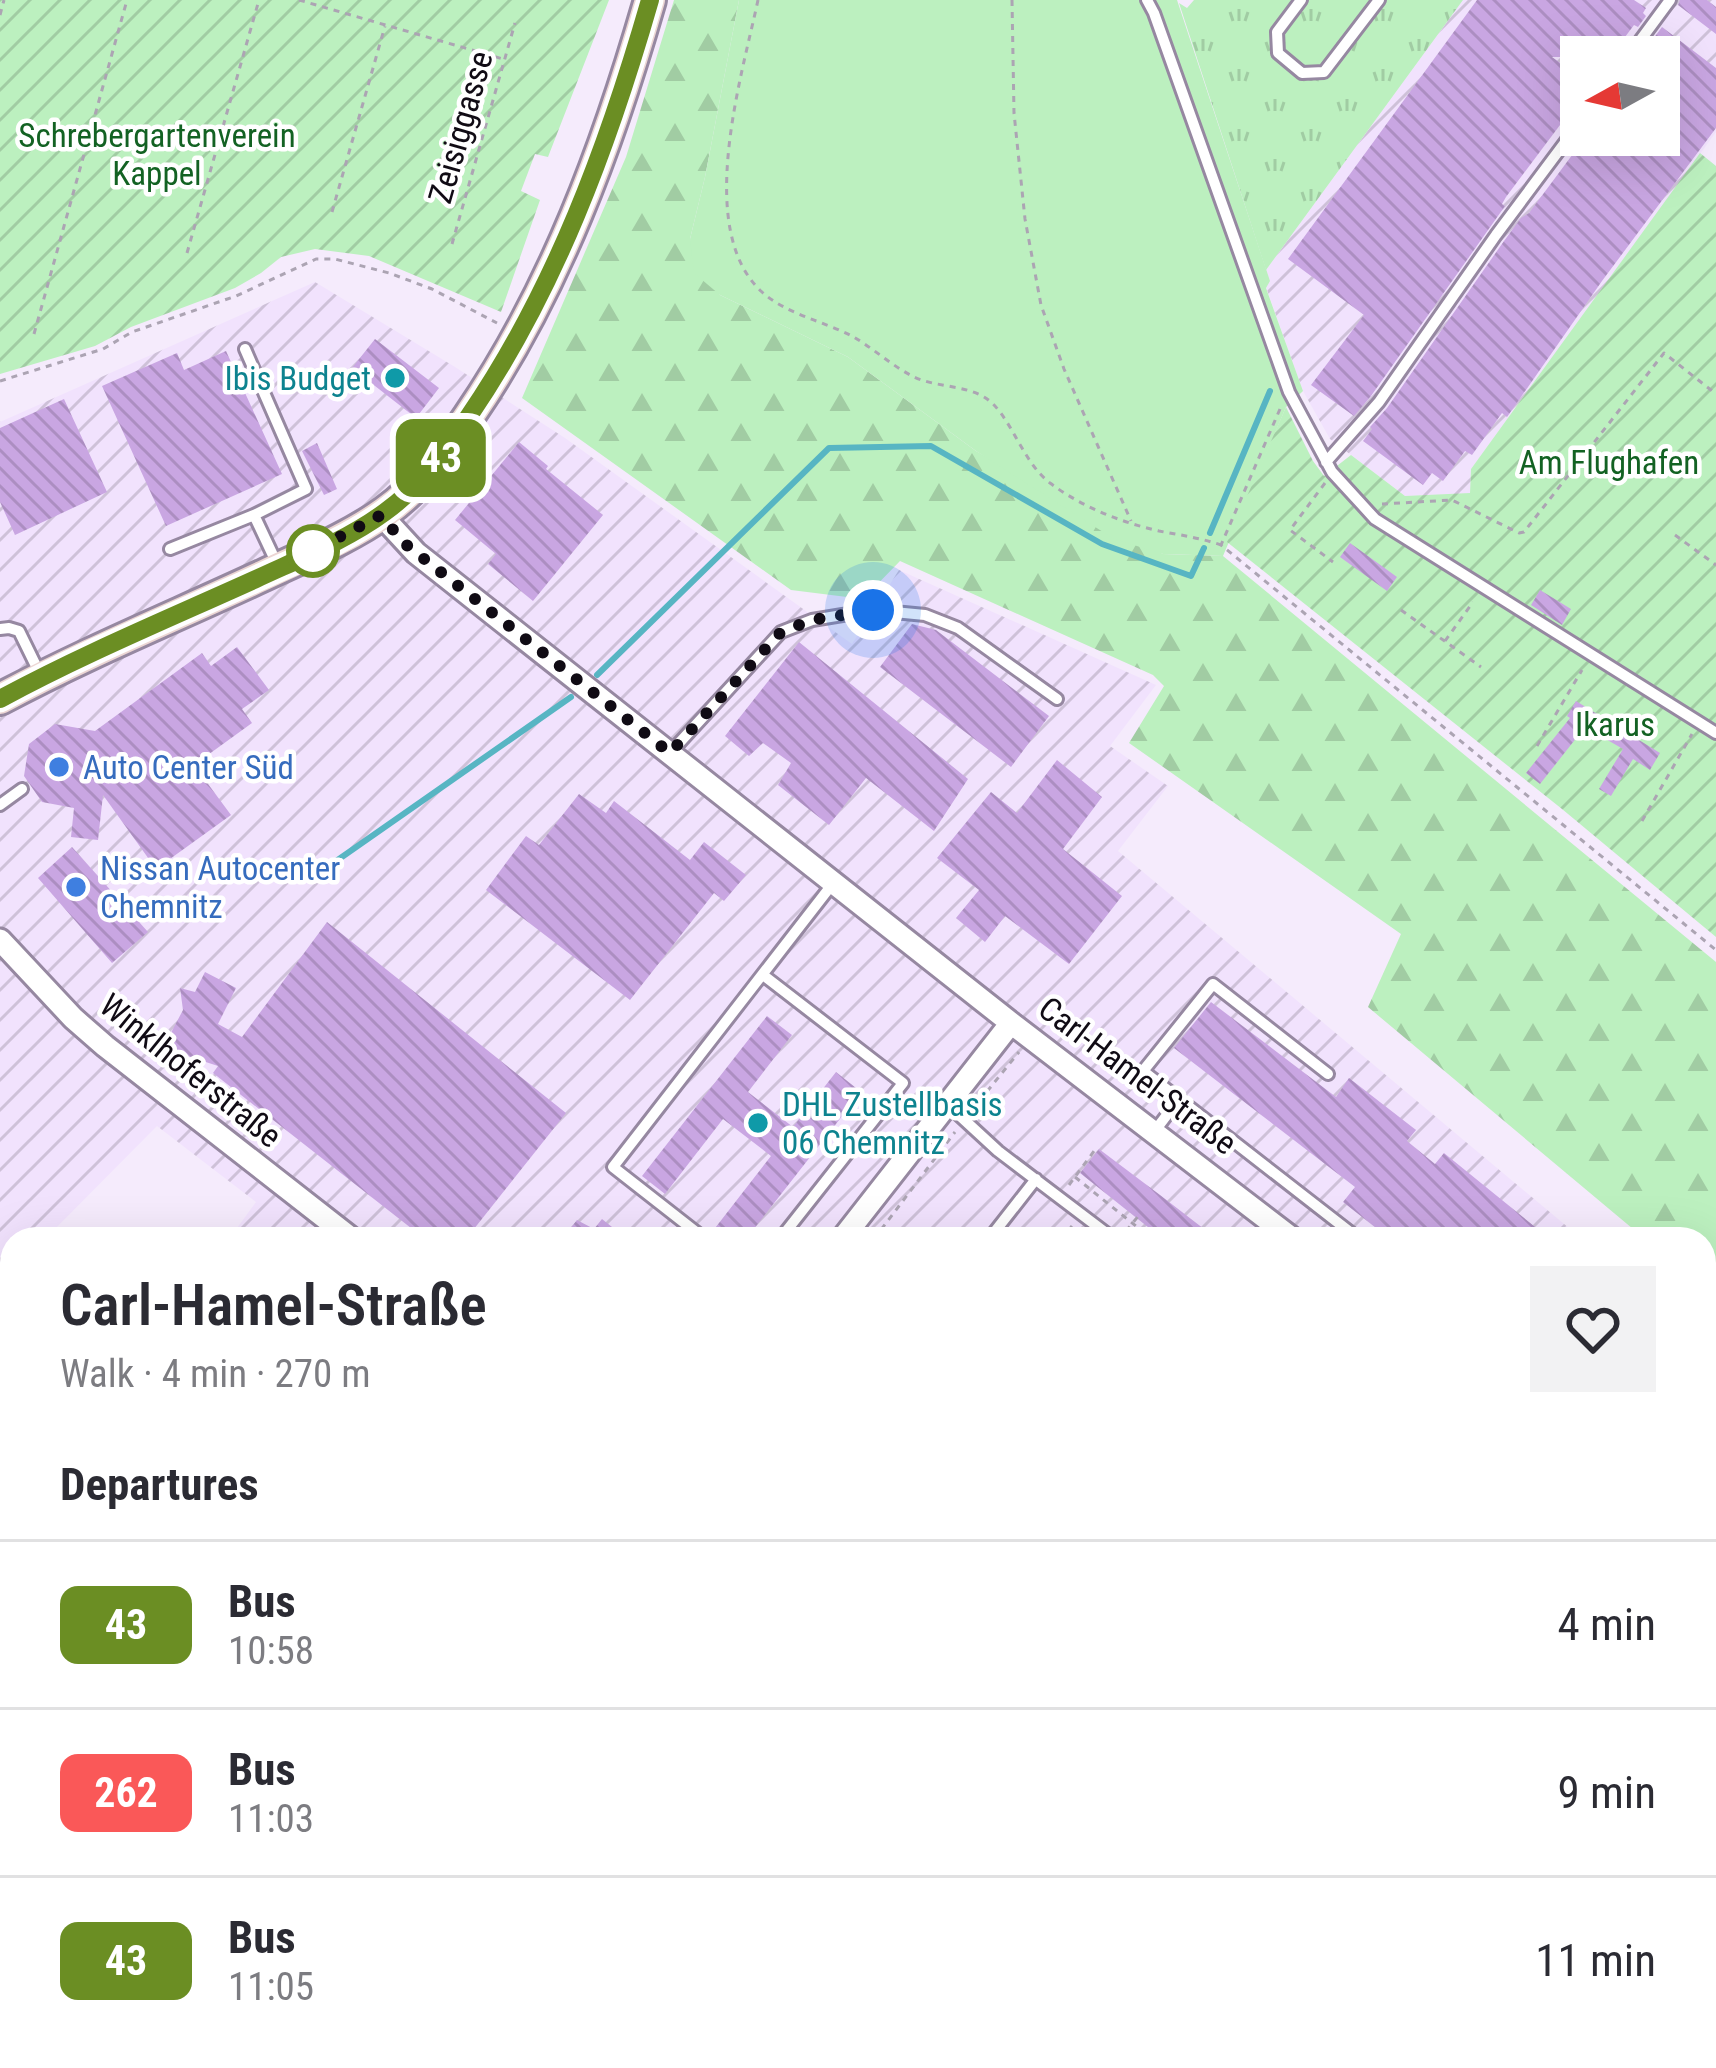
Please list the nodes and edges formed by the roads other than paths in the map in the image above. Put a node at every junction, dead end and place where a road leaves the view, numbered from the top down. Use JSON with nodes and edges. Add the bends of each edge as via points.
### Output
{"nodes":[{"id":1,"x":650,"y":0,"type":"edge"},
{"id":2,"x":1147,"y":0,"type":"edge"},
{"id":3,"x":1301,"y":0,"type":"edge"},
{"id":4,"x":1379,"y":0,"type":"edge"},
{"id":5,"x":1670,"y":0,"type":"edge"},
{"id":6,"x":1643,"y":36,"type":"edge"},
{"id":7,"x":1560,"y":149,"type":"edge"},
{"id":8,"x":245,"y":349,"type":"dead end"},
{"id":9,"x":1326,"y":462,"type":"junction"},
{"id":10,"x":254,"y":515,"type":"junction"},
{"id":11,"x":381,"y":515,"type":"junction"},
{"id":12,"x":170,"y":549,"type":"dead end"},
{"id":13,"x":279,"y":568,"type":"junction"},
{"id":14,"x":0,"y":629,"type":"edge"},
{"id":15,"x":41,"y":677,"type":"junction"},
{"id":16,"x":0,"y":699,"type":"edge"},
{"id":17,"x":1057,"y":699,"type":"dead end"},
{"id":18,"x":1716,"y":733,"type":"edge"},
{"id":19,"x":670,"y":753,"type":"junction"},
{"id":20,"x":22,"y":789,"type":"dead end"},
{"id":21,"x":0,"y":805,"type":"edge"},
{"id":22,"x":834,"y":882,"type":"junction"},
{"id":23,"x":0,"y":940,"type":"edge"},
{"id":24,"x":763,"y":975,"type":"junction"},
{"id":25,"x":1011,"y":1023,"type":"junction"},
{"id":26,"x":1328,"y":1074,"type":"dead end"},
{"id":27,"x":1179,"y":1099,"type":"junction"},
{"id":28,"x":947,"y":1104,"type":"junction"},
{"id":29,"x":1154,"y":1132,"type":"junction"},
{"id":30,"x":1036,"y":1179,"type":"junction"},
{"id":31,"x":337,"y":1227,"type":"edge"},
{"id":32,"x":690,"y":1227,"type":"edge"},
{"id":33,"x":789,"y":1227,"type":"edge"},
{"id":34,"x":851,"y":1227,"type":"edge"},
{"id":35,"x":998,"y":1227,"type":"edge"},
{"id":36,"x":1101,"y":1227,"type":"edge"},
{"id":37,"x":1277,"y":1227,"type":"edge"},
{"id":38,"x":1344,"y":1227,"type":"edge"}],
"edges":[{"from":1,"to":11,"type":"main road","via":[[602,154],[547,282],[440,459]]},
{"from":2,"to":9,"type":"lane","via":[[1289,392]]},
{"from":3,"to":4,"type":"lane","via":[[1277,32],[1278,52],[1302,73],[1324,72]]},
{"from":5,"to":6,"type":"lane"},
{"from":7,"to":9,"type":"lane","via":[[1379,402]]},
{"from":8,"to":10,"type":"lane","via":[[306,489]]},
{"from":9,"to":18,"type":"lane","via":[[1376,519]]},
{"from":10,"to":12,"type":"lane"},
{"from":10,"to":13,"type":"lane"},
{"from":11,"to":13,"type":"main road"},
{"from":11,"to":19,"type":"street","name":"Carl-Hamel-Straße","via":[[404,543]]},
{"from":13,"to":15,"type":"main road"},
{"from":14,"to":15,"type":"lane","via":[[19,631]]},
{"from":15,"to":16,"type":"main road"},
{"from":17,"to":19,"type":"lane","via":[[958,628],[873,610],[781,632]]},
{"from":19,"to":22,"type":"street","name":"Carl-Hamel-Straße"},
{"from":20,"to":21,"type":"lane"},
{"from":22,"to":24,"type":"lane"},
{"from":22,"to":25,"type":"street","name":"Carl-Hamel-Straße"},
{"from":23,"to":31,"type":"street","name":"Winklhoferstraße","via":[[105,1046]]},
{"from":24,"to":32,"type":"lane","via":[[614,1167]]},
{"from":24,"to":33,"type":"lane","via":[[903,1083]]},
{"from":25,"to":28,"type":"street"},
{"from":25,"to":29,"type":"street","name":"Carl-Hamel-Straße"},
{"from":26,"to":27,"type":"lane","via":[[1213,984],[1143,1071]]},
{"from":27,"to":29,"type":"lane"},
{"from":27,"to":38,"type":"lane"},
{"from":28,"to":30,"type":"lane"},
{"from":28,"to":34,"type":"street"},
{"from":29,"to":37,"type":"street","name":"Carl-Hamel-Straße"},
{"from":30,"to":35,"type":"lane"},
{"from":30,"to":36,"type":"lane"}]}
